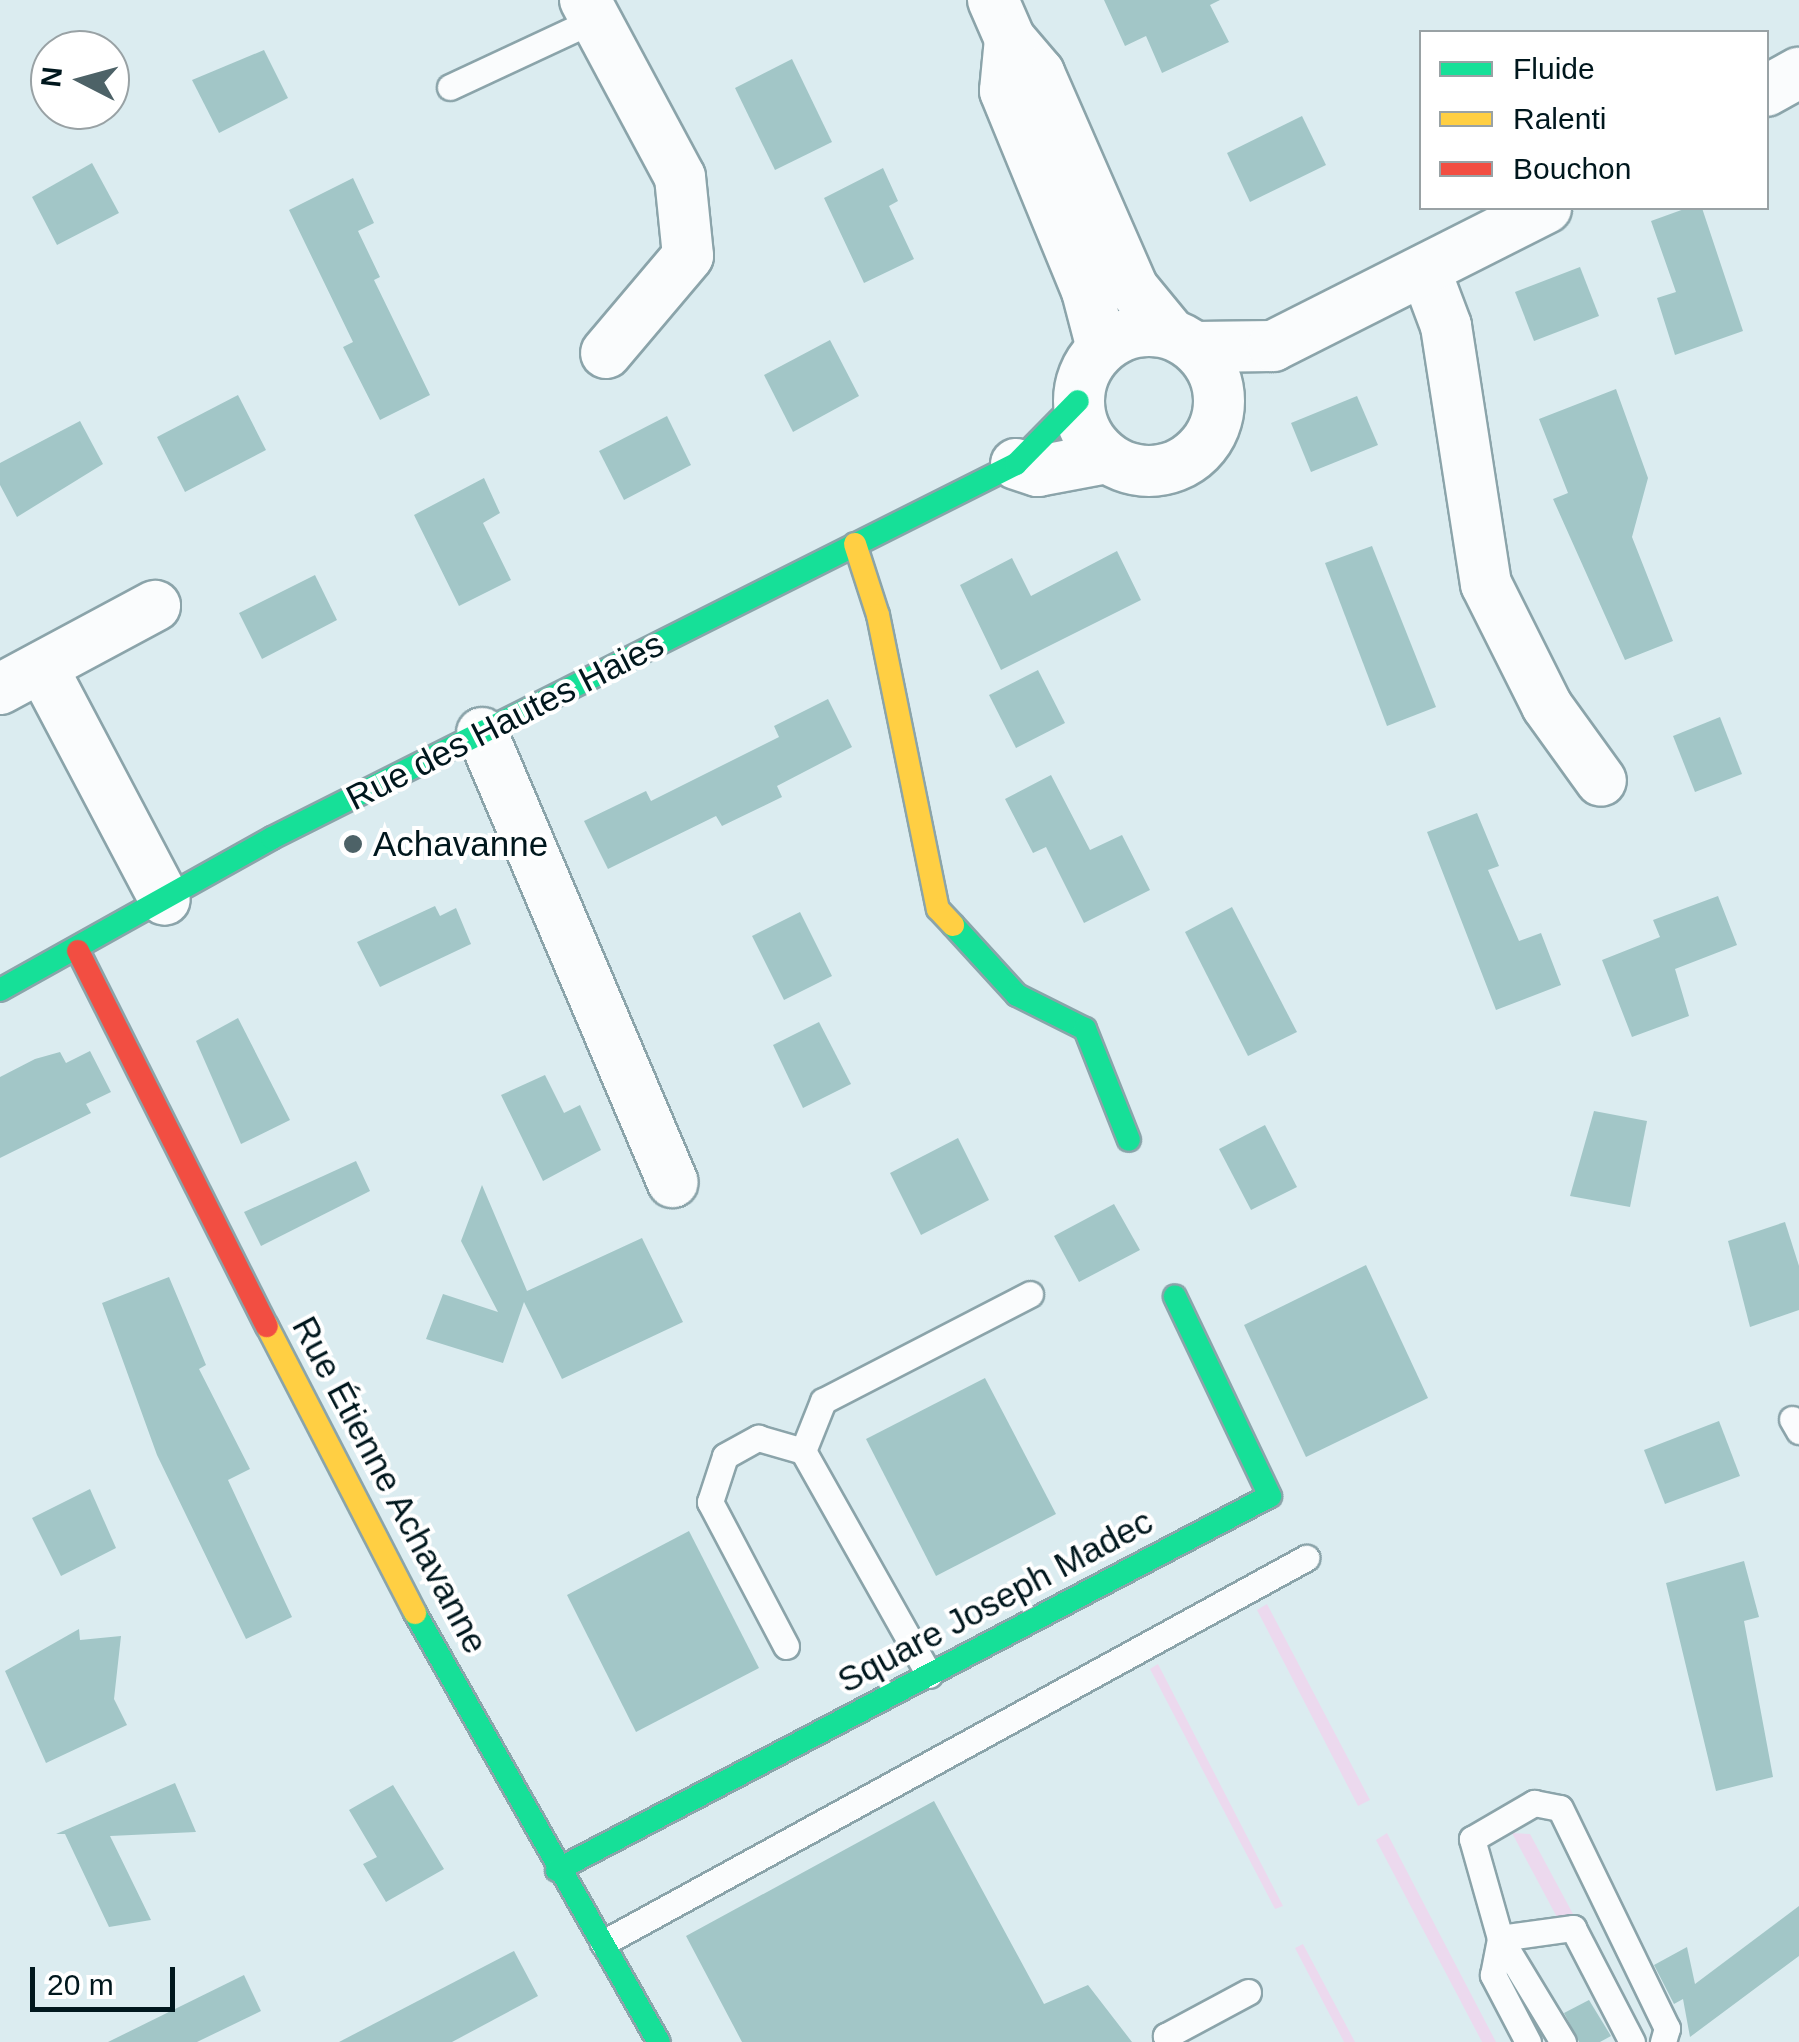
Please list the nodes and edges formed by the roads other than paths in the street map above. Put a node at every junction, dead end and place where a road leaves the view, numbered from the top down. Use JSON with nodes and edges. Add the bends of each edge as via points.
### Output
{"nodes":[{"id":1,"x":590,"y":10,"type":"edge"},
{"id":2,"x":1002,"y":20,"type":"edge"},
{"id":3,"x":1799,"y":73,"type":"edge"},
{"id":4,"x":450,"y":87,"type":"dead end"},
{"id":5,"x":1769,"y":89,"type":"edge"},
{"id":6,"x":1542,"y":210,"type":"edge"},
{"id":7,"x":1424,"y":270,"type":"junction"},
{"id":8,"x":1183,"y":340,"type":"junction"},
{"id":9,"x":1102,"y":348,"type":"junction"},
{"id":10,"x":1266,"y":349,"type":"junction"},
{"id":11,"x":606,"y":353,"type":"dead end"},
{"id":12,"x":1220,"y":394,"type":"junction"},
{"id":13,"x":1078,"y":401,"type":"junction"},
{"id":14,"x":1106,"y":458,"type":"junction"},
{"id":15,"x":1016,"y":464,"type":"junction"},
{"id":16,"x":855,"y":544,"type":"junction"},
{"id":17,"x":155,"y":606,"type":"dead end"},
{"id":18,"x":21,"y":678,"type":"edge"},
{"id":19,"x":482,"y":733,"type":"junction"},
{"id":20,"x":1602,"y":780,"type":"dead end"},
{"id":21,"x":166,"y":900,"type":"junction"},
{"id":22,"x":78,"y":950,"type":"junction"},
{"id":23,"x":0,"y":990,"type":"edge"},
{"id":24,"x":1129,"y":1140,"type":"dead end"},
{"id":25,"x":673,"y":1182,"type":"dead end"},
{"id":26,"x":1030,"y":1294,"type":"dead end"},
{"id":27,"x":1175,"y":1297,"type":"dead end"},
{"id":28,"x":802,"y":1451,"type":"junction"},
{"id":29,"x":1306,"y":1558,"type":"dead end"},
{"id":30,"x":786,"y":1646,"type":"dead end"},
{"id":31,"x":929,"y":1675,"type":"junction"},
{"id":32,"x":557,"y":1870,"type":"junction"},
{"id":33,"x":1500,"y":1938,"type":"junction"},
{"id":34,"x":603,"y":1943,"type":"junction"},
{"id":35,"x":1248,"y":1992,"type":"dead end"},
{"id":36,"x":659,"y":2042,"type":"edge"},
{"id":37,"x":1169,"y":2042,"type":"edge"},
{"id":38,"x":1528,"y":2042,"type":"edge"},
{"id":39,"x":1563,"y":2042,"type":"edge"},
{"id":40,"x":1632,"y":2042,"type":"edge"},
{"id":41,"x":1663,"y":2042,"type":"edge"}],
"edges":[{"from":1,"to":4,"type":"lane"},
{"from":1,"to":11,"type":"street","via":[[680,177],[688,256]]},
{"from":2,"to":8,"type":"street","via":[[1040,73],[1133,288]]},
{"from":2,"to":9,"type":"street","via":[[1005,90],[1088,290]]},
{"from":3,"to":5,"type":"street"},
{"from":6,"to":7,"type":"street"},
{"from":7,"to":10,"type":"street"},
{"from":7,"to":20,"type":"street","via":[[1446,326],[1486,584],[1546,706]]},
{"from":8,"to":9,"type":"street","via":[[1141,330]]},
{"from":8,"to":10,"type":"street","via":[[1253,342]]},
{"from":8,"to":12,"type":"street"},
{"from":9,"to":13,"type":"street"},
{"from":10,"to":12,"type":"street","via":[[1262,371]]},
{"from":12,"to":14,"type":"street","via":[[1209,439],[1173,468],[1133,470]]},
{"from":13,"to":14,"type":"street","via":[[1089,438]]},
{"from":13,"to":15,"type":"street","name":"Rue des Hautes Haies"},
{"from":14,"to":15,"type":"street","name":"Rue des Hautes Haies","via":[[1038,472]]},
{"from":15,"to":16,"type":"street","name":"Rue des Hautes Haies"},
{"from":16,"to":19,"type":"street","name":"Rue des Hautes Haies"},
{"from":16,"to":24,"type":"street","via":[[878,615],[938,908],[1018,995],[1085,1029]]},
{"from":17,"to":18,"type":"street"},
{"from":18,"to":21,"type":"street"},
{"from":19,"to":21,"type":"street","name":"Rue des Hautes Haies"},
{"from":19,"to":25,"type":"street"},
{"from":21,"to":22,"type":"street","name":"Rue des Hautes Haies"},
{"from":22,"to":23,"type":"street","name":"Rue des Hautes Haies"},
{"from":22,"to":32,"type":"street","name":"Rue Étienne Achavanne","via":[[385,1561]]},
{"from":26,"to":28,"type":"lane","via":[[823,1401]]},
{"from":27,"to":31,"type":"street","name":"Square Joseph Madec","via":[[1270,1496]]},
{"from":28,"to":30,"type":"lane","via":[[758,1438],[726,1456],[710,1502]]},
{"from":28,"to":31,"type":"lane"},
{"from":29,"to":34,"type":"lane"},
{"from":31,"to":32,"type":"street","name":"Square Joseph Madec"},
{"from":32,"to":34,"type":"street","name":"Rue Étienne Achavanne"},
{"from":33,"to":38,"type":"lane","via":[[1493,1975]]},
{"from":33,"to":39,"type":"lane"},
{"from":33,"to":40,"type":"lane","via":[[1573,1928]]},
{"from":33,"to":41,"type":"lane","via":[[1472,1839],[1534,1802],[1560,1808],[1668,2028]]},
{"from":34,"to":36,"type":"street","name":"Rue Étienne Achavanne"},
{"from":35,"to":37,"type":"lane","via":[[1166,2036]]}]}
